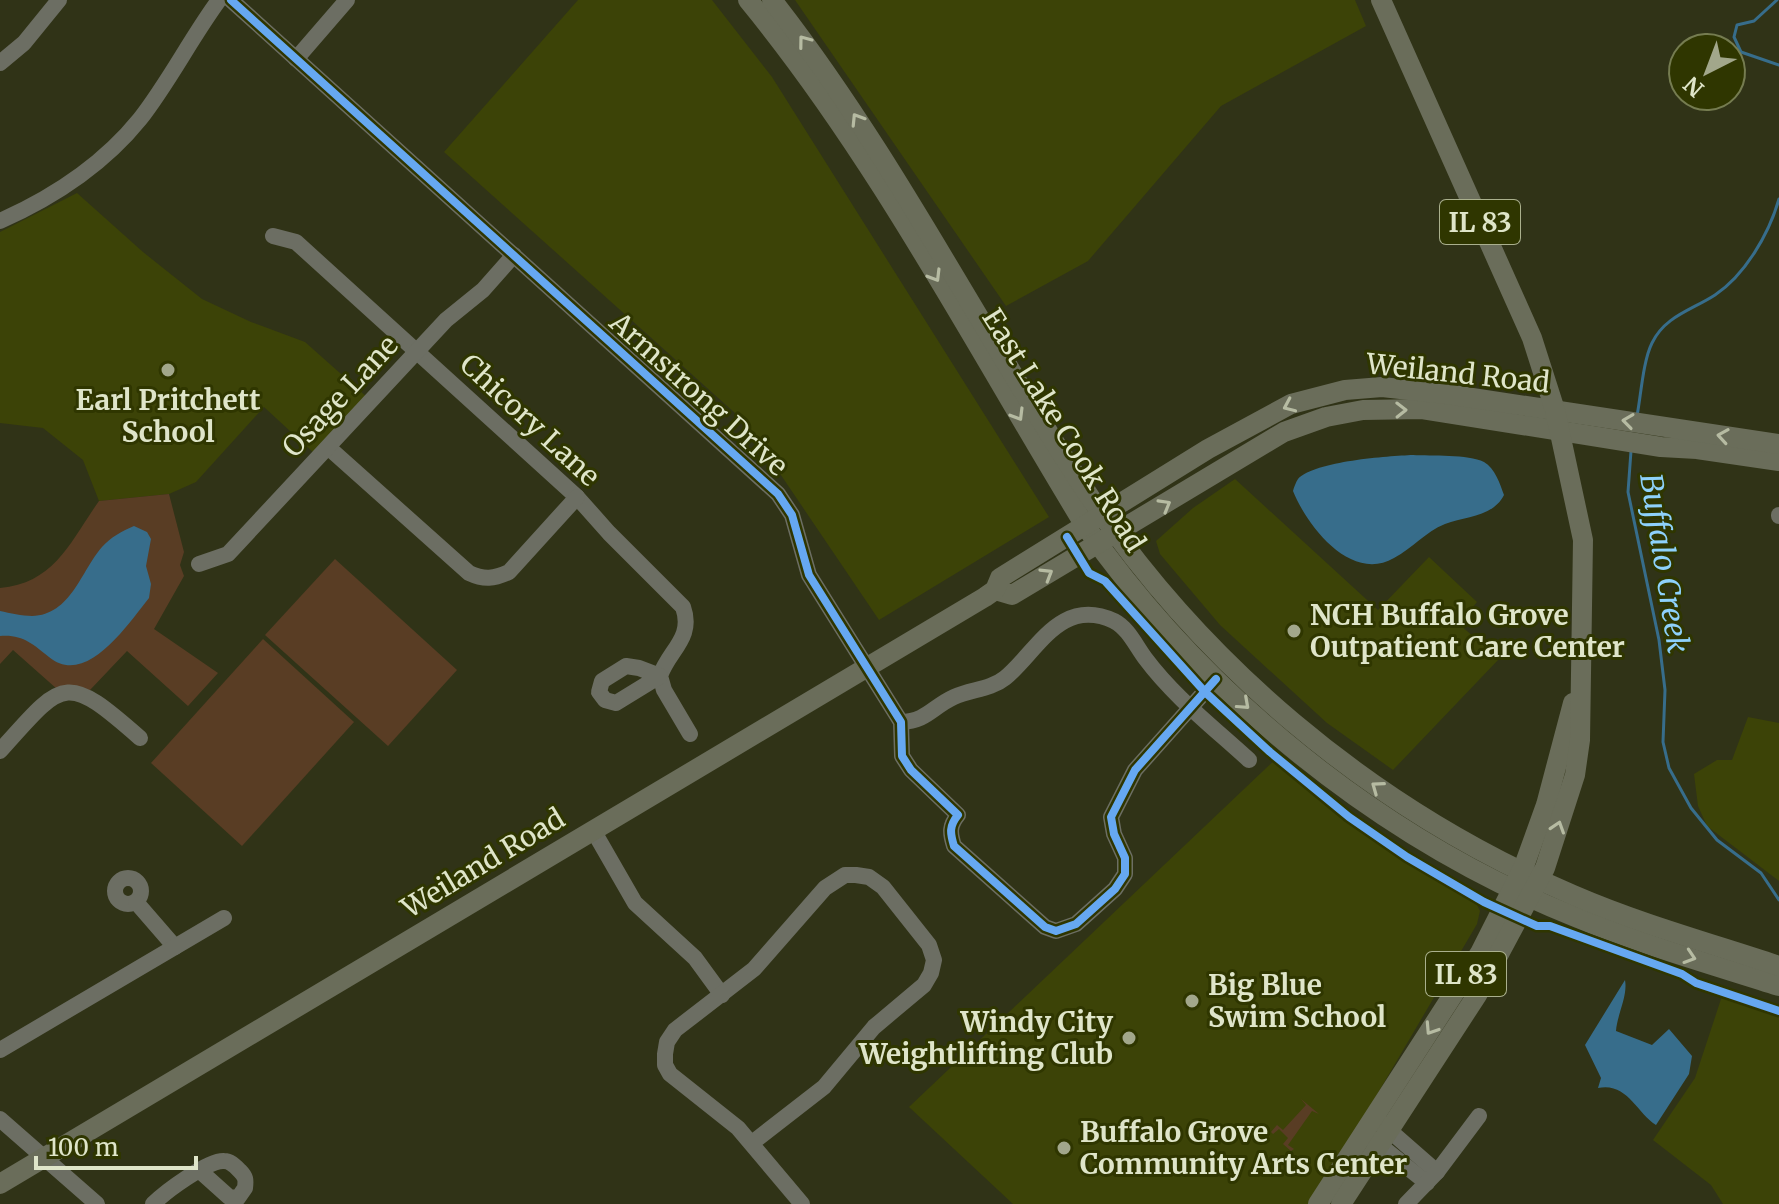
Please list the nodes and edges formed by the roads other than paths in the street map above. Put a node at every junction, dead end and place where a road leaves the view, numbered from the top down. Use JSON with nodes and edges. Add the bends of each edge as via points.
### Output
{"nodes":[{"id":1,"x":59,"y":0,"type":"edge"},
{"id":2,"x":219,"y":0,"type":"edge"},
{"id":3,"x":231,"y":0,"type":"edge"},
{"id":4,"x":347,"y":0,"type":"edge"},
{"id":5,"x":748,"y":0,"type":"edge"},
{"id":6,"x":772,"y":0,"type":"edge"},
{"id":7,"x":1381,"y":0,"type":"edge"},
{"id":8,"x":296,"y":59,"type":"junction"},
{"id":9,"x":0,"y":63,"type":"edge"},
{"id":10,"x":0,"y":221,"type":"edge"},
{"id":11,"x":273,"y":236,"type":"dead end"},
{"id":12,"x":514,"y":255,"type":"junction"},
{"id":13,"x":417,"y":351,"type":"junction"},
{"id":14,"x":1555,"y":410,"type":"junction"},
{"id":15,"x":1587,"y":425,"type":"junction"},
{"id":16,"x":1560,"y":432,"type":"junction"},
{"id":17,"x":1664,"y":437,"type":"junction"},
{"id":18,"x":1779,"y":444,"type":"edge"},
{"id":19,"x":329,"y":448,"type":"junction"},
{"id":20,"x":1779,"y":461,"type":"edge"},
{"id":21,"x":577,"y":497,"type":"junction"},
{"id":22,"x":1102,"y":513,"type":"junction"},
{"id":23,"x":1084,"y":524,"type":"junction"},
{"id":24,"x":1117,"y":532,"type":"junction"},
{"id":25,"x":1097,"y":543,"type":"junction"},
{"id":26,"x":199,"y":564,"type":"dead end"},
{"id":27,"x":995,"y":590,"type":"junction"},
{"id":28,"x":865,"y":668,"type":"junction"},
{"id":29,"x":1216,"y":679,"type":"junction"},
{"id":30,"x":1191,"y":707,"type":"junction"},
{"id":31,"x":901,"y":722,"type":"junction"},
{"id":32,"x":690,"y":734,"type":"dead end"},
{"id":33,"x":140,"y":738,"type":"dead end"},
{"id":34,"x":0,"y":751,"type":"edge"},
{"id":35,"x":1249,"y":760,"type":"dead end"},
{"id":36,"x":593,"y":830,"type":"junction"},
{"id":37,"x":1525,"y":884,"type":"junction"},
{"id":38,"x":136,"y":902,"type":"dead end"},
{"id":39,"x":224,"y":918,"type":"dead end"},
{"id":40,"x":175,"y":947,"type":"junction"},
{"id":41,"x":1779,"y":966,"type":"edge"},
{"id":42,"x":1779,"y":986,"type":"edge"},
{"id":43,"x":722,"y":995,"type":"junction"},
{"id":44,"x":0,"y":1050,"type":"edge"},
{"id":45,"x":1479,"y":1116,"type":"dead end"},
{"id":46,"x":0,"y":1119,"type":"edge"},
{"id":47,"x":1377,"y":1131,"type":"junction"},
{"id":48,"x":752,"y":1143,"type":"junction"},
{"id":49,"x":44,"y":1158,"type":"junction"},
{"id":50,"x":200,"y":1171,"type":"dead end"},
{"id":51,"x":1432,"y":1177,"type":"junction"},
{"id":52,"x":0,"y":1184,"type":"edge"},
{"id":53,"x":97,"y":1204,"type":"edge"},
{"id":54,"x":153,"y":1204,"type":"edge"},
{"id":55,"x":802,"y":1204,"type":"edge"},
{"id":56,"x":1318,"y":1204,"type":"edge"},
{"id":57,"x":1341,"y":1204,"type":"edge"},
{"id":58,"x":1406,"y":1204,"type":"edge"}],
"edges":[{"from":1,"to":9,"type":"street"},
{"from":2,"to":10,"type":"street","via":[[121,140],[87,172]]},
{"from":3,"to":8,"type":"street","name":"Armstrong Drive"},
{"from":4,"to":8,"type":"street"},
{"from":5,"to":23,"type":"main road","name":"East Lake Cook Road","one_way":true,"via":[[865,162]]},
{"from":22,"to":6,"type":"main road","name":"East Lake Cook Road","one_way":true,"via":[[834,83]]},
{"from":7,"to":14,"type":"main road","number":"IL 83","via":[[1532,338]]},
{"from":8,"to":12,"type":"street","name":"Armstrong Drive"},
{"from":11,"to":13,"type":"street","name":"Chicory Lane","via":[[296,242]]},
{"from":12,"to":13,"type":"street","name":"Osage Lane"},
{"from":12,"to":28,"type":"street","name":"Armstrong Drive","via":[[778,494],[792,515],[809,575]]},
{"from":13,"to":19,"type":"street","name":"Osage Lane"},
{"from":13,"to":21,"type":"street","name":"Chicory Lane"},
{"from":14,"to":15,"type":"main road","name":"Weiland Road"},
{"from":14,"to":16,"type":"main road","number":"IL 83"},
{"from":14,"to":22,"type":"main road","name":"Weiland Road","one_way":true,"via":[[1382,387],[1318,396],[1291,404]]},
{"from":15,"to":16,"type":"main road","name":"Weiland Road"},
{"from":15,"to":17,"type":"main road","name":"Weiland Road"},
{"from":24,"to":16,"type":"main road","name":"Weiland Road","one_way":true,"via":[[1284,432],[1326,417],[1422,409]]},
{"from":16,"to":37,"type":"main road","number":"IL 83","via":[[1583,540],[1580,740],[1575,775],[1545,868]]},
{"from":18,"to":17,"type":"main road","name":"Weiland Road","one_way":true},
{"from":17,"to":20,"type":"main road","name":"Weiland Road"},
{"from":19,"to":21,"type":"street","via":[[481,579],[509,572]]},
{"from":19,"to":26,"type":"street","name":"Osage Lane","via":[[228,554]]},
{"from":21,"to":32,"type":"street","name":"Chicory Lane","via":[[683,607],[683,639],[660,676]]},
{"from":22,"to":23,"type":"main road","name":"Weiland Road"},
{"from":22,"to":24,"type":"main road","name":"East Lake Cook Road"},
{"from":23,"to":25,"type":"main road","name":"East Lake Cook Road"},
{"from":23,"to":27,"type":"main road","name":"Weiland Road","via":[[1000,578]]},
{"from":24,"to":25,"type":"main road","name":"Weiland Road"},
{"from":37,"to":24,"type":"main road","name":"East Lake Cook Road","one_way":true,"via":[[1383,792],[1287,718],[1229,664]]},
{"from":27,"to":25,"type":"main road","name":"Weiland Road","one_way":true,"via":[[1012,595]]},
{"from":25,"to":29,"type":"main road","name":"East Lake Cook Road"},
{"from":27,"to":28,"type":"main road","name":"Weiland Road"},
{"from":28,"to":31,"type":"street","name":"Armstrong Drive"},
{"from":28,"to":36,"type":"main road","name":"Weiland Road"},
{"from":29,"to":30,"type":"street","name":"Armstrong Drive"},
{"from":29,"to":37,"type":"main road","name":"East Lake Cook Road","one_way":true,"via":[[1279,736],[1410,833]]},
{"from":30,"to":31,"type":"street","via":[[1155,671],[1127,631],[1095,616],[1048,630],[1003,680],[958,695],[917,721]]},
{"from":30,"to":31,"type":"street","name":"Armstrong Drive","via":[[1135,770],[1111,817],[1125,874],[1076,924],[1056,931],[1035,920],[954,846],[950,833],[958,815],[902,756]]},
{"from":30,"to":35,"type":"street"},
{"from":33,"to":34,"type":"street","via":[[99,701],[79,692],[60,692],[37,709]]},
{"from":36,"to":43,"type":"street","via":[[635,903],[695,958]]},
{"from":36,"to":49,"type":"main road","name":"Weiland Road"},
{"from":37,"to":41,"type":"main road"},
{"from":37,"to":42,"type":"main road","one_way":true,"via":[[1644,942]]},
{"from":37,"to":47,"type":"main road","number":"IL 83"},
{"from":38,"to":40,"type":"street"},
{"from":39,"to":40,"type":"street"},
{"from":40,"to":44,"type":"street"},
{"from":43,"to":48,"type":"street","via":[[675,1030],[667,1042],[665,1065],[680,1085]]},
{"from":43,"to":48,"type":"street","via":[[754,969],[825,888],[845,875],[869,877],[883,887],[923,935],[934,960],[924,985],[874,1027],[835,1077]]},
{"from":45,"to":51,"type":"street"},
{"from":46,"to":49,"type":"street"},
{"from":47,"to":51,"type":"street"},
{"from":47,"to":56,"type":"main road","number":"IL 83"},
{"from":47,"to":57,"type":"main road","number":"IL 83"},
{"from":48,"to":55,"type":"street"},
{"from":49,"to":52,"type":"main road","name":"Weiland Road"},
{"from":49,"to":53,"type":"street"},
{"from":50,"to":54,"type":"street"},
{"from":51,"to":58,"type":"street"}]}
